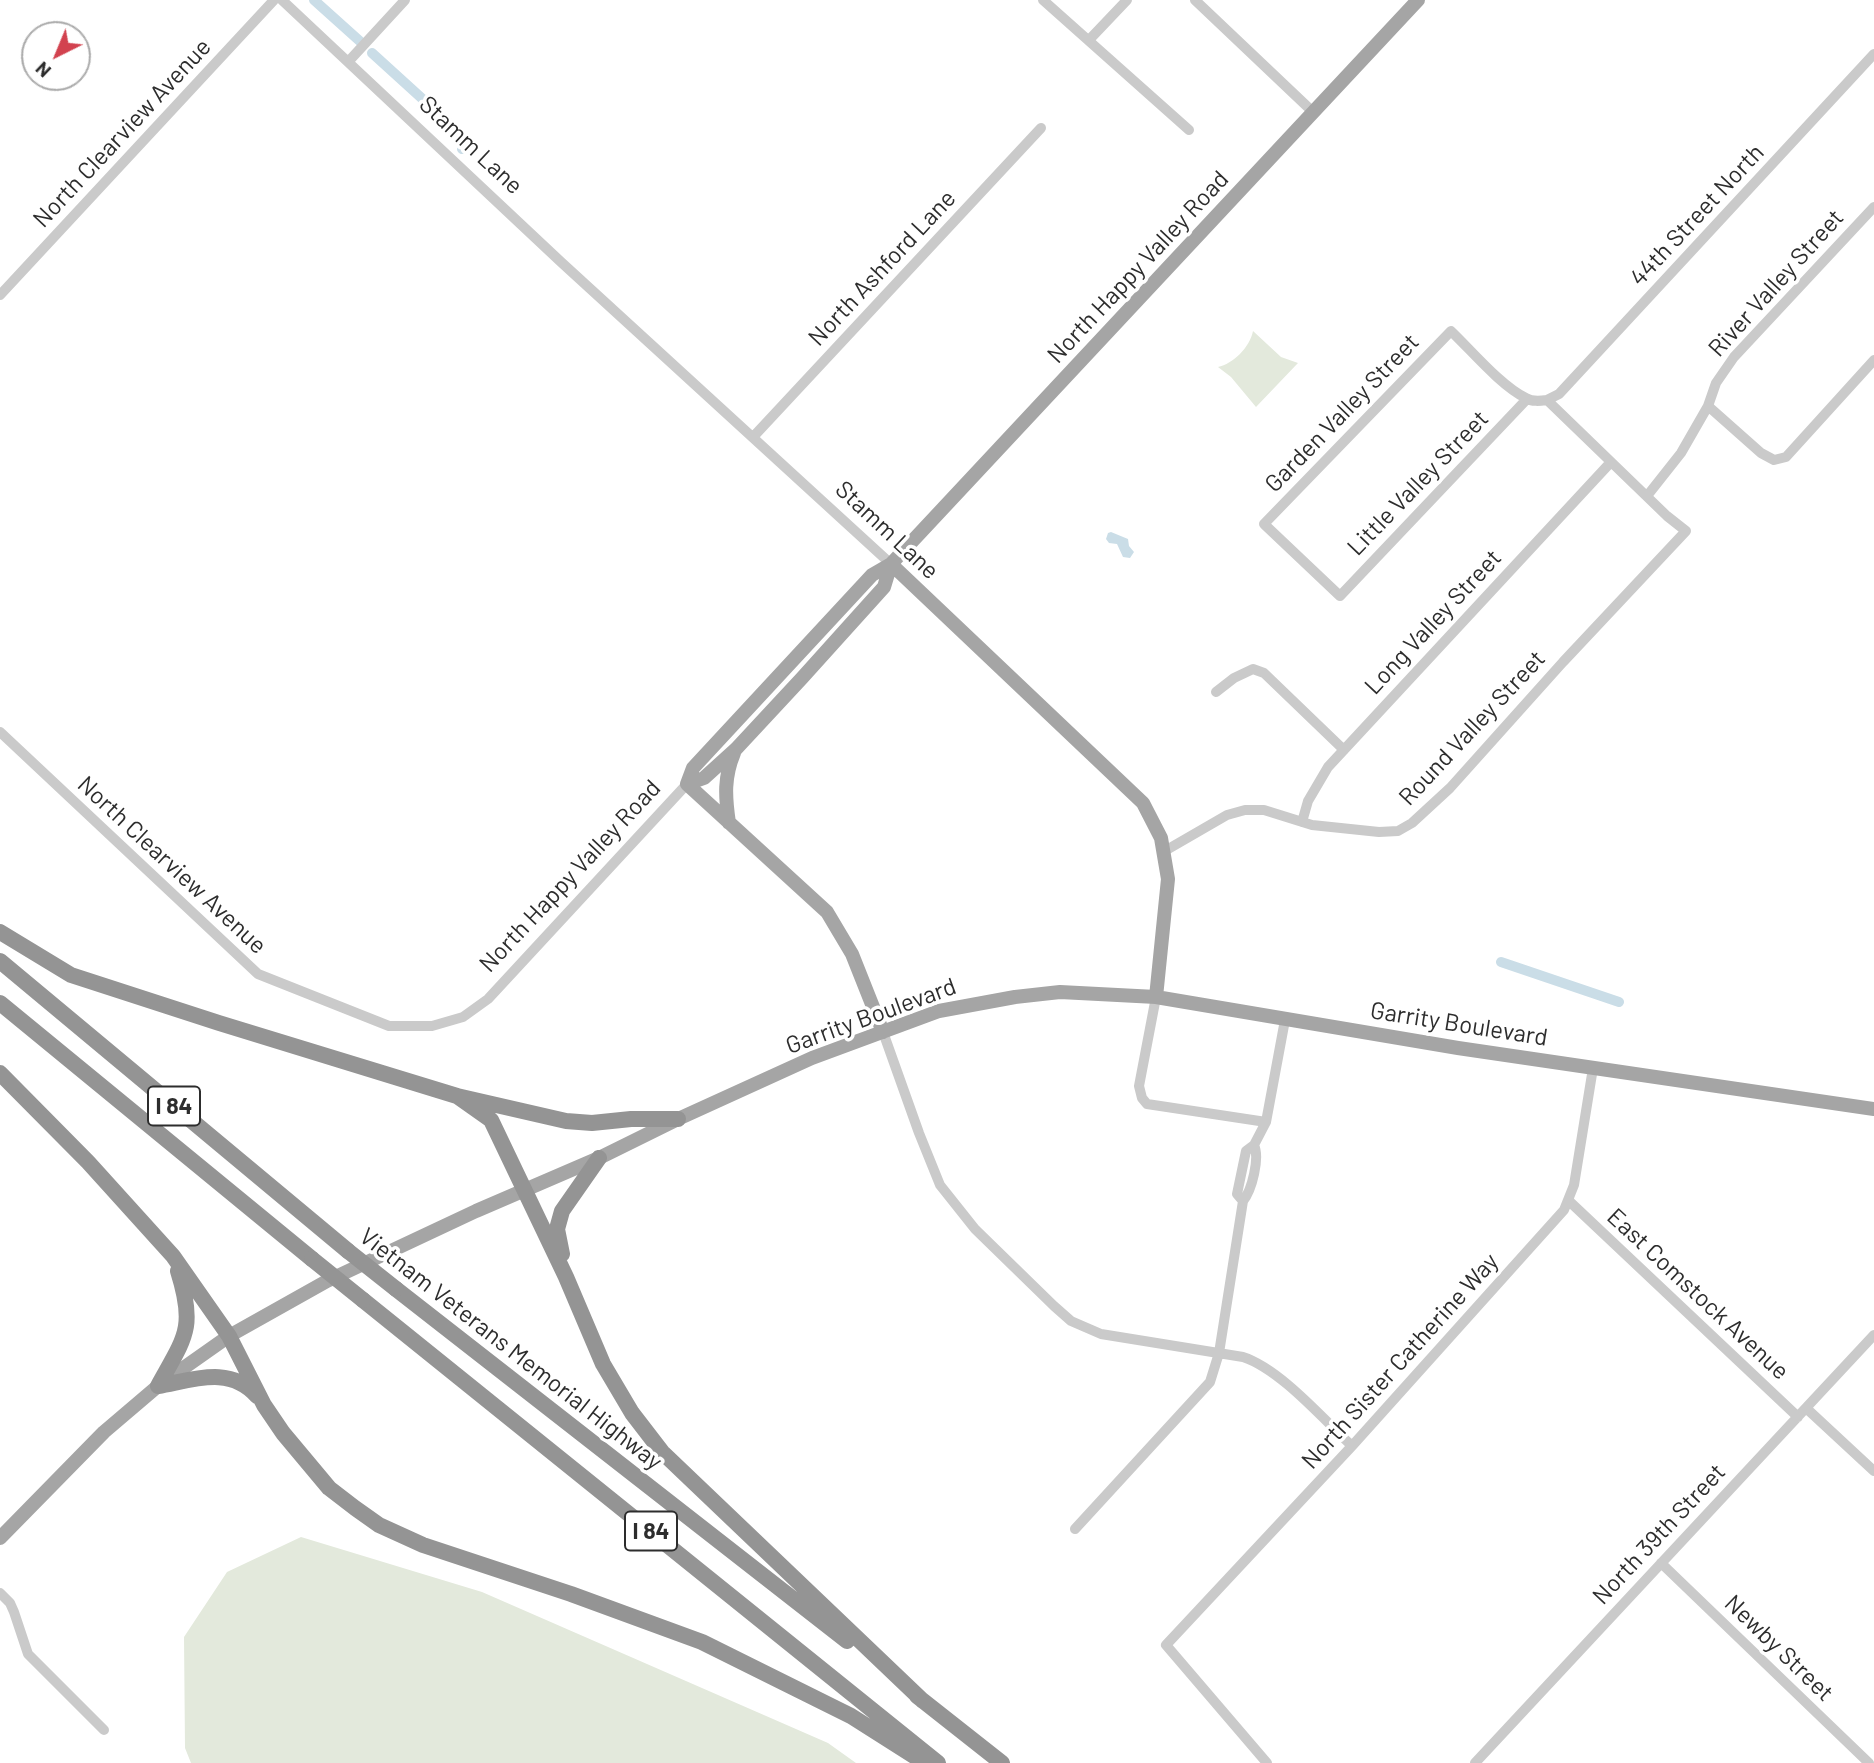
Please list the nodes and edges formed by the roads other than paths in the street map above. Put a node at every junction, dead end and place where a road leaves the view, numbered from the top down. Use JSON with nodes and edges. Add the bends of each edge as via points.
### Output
{"nodes":[{"id":1,"x":274,"y":0,"type":"edge"},
{"id":2,"x":282,"y":0,"type":"edge"},
{"id":3,"x":405,"y":0,"type":"edge"},
{"id":4,"x":1043,"y":0,"type":"edge"},
{"id":5,"x":1127,"y":0,"type":"edge"},
{"id":6,"x":1195,"y":0,"type":"edge"},
{"id":7,"x":1418,"y":0,"type":"edge"},
{"id":8,"x":1089,"y":40,"type":"junction"},
{"id":9,"x":1874,"y":54,"type":"edge"},
{"id":10,"x":348,"y":61,"type":"junction"},
{"id":11,"x":1313,"y":112,"type":"junction"},
{"id":12,"x":1041,"y":128,"type":"dead end"},
{"id":13,"x":1189,"y":130,"type":"dead end"},
{"id":14,"x":1874,"y":207,"type":"edge"},
{"id":15,"x":0,"y":295,"type":"edge"},
{"id":16,"x":1874,"y":360,"type":"edge"},
{"id":17,"x":1527,"y":399,"type":"junction"},
{"id":18,"x":1547,"y":400,"type":"junction"},
{"id":19,"x":1708,"y":406,"type":"junction"},
{"id":20,"x":754,"y":436,"type":"junction"},
{"id":21,"x":1611,"y":461,"type":"junction"},
{"id":22,"x":1647,"y":496,"type":"junction"},
{"id":23,"x":891,"y":565,"type":"junction"},
{"id":24,"x":1340,"y":596,"type":"joint"},
{"id":25,"x":1216,"y":692,"type":"dead end"},
{"id":26,"x":0,"y":732,"type":"edge"},
{"id":27,"x":736,"y":749,"type":"junction"},
{"id":28,"x":1344,"y":750,"type":"junction"},
{"id":29,"x":687,"y":784,"type":"junction"},
{"id":30,"x":1302,"y":822,"type":"junction"},
{"id":31,"x":729,"y":823,"type":"junction"},
{"id":32,"x":1163,"y":852,"type":"junction"},
{"id":33,"x":0,"y":933,"type":"edge"},
{"id":34,"x":0,"y":961,"type":"edge"},
{"id":35,"x":1156,"y":997,"type":"junction"},
{"id":36,"x":488,"y":999,"type":"joint"},
{"id":37,"x":0,"y":1003,"type":"edge"},
{"id":38,"x":1285,"y":1020,"type":"junction"},
{"id":39,"x":883,"y":1031,"type":"junction"},
{"id":40,"x":1593,"y":1068,"type":"junction"},
{"id":41,"x":0,"y":1073,"type":"edge"},
{"id":42,"x":457,"y":1096,"type":"junction"},
{"id":43,"x":1874,"y":1109,"type":"edge"},
{"id":44,"x":678,"y":1119,"type":"junction"},
{"id":45,"x":1266,"y":1122,"type":"junction"},
{"id":46,"x":599,"y":1158,"type":"junction"},
{"id":47,"x":525,"y":1190,"type":"junction"},
{"id":48,"x":1569,"y":1201,"type":"junction"},
{"id":49,"x":173,"y":1256,"type":"junction"},
{"id":50,"x":566,"y":1277,"type":"junction"},
{"id":51,"x":1874,"y":1335,"type":"edge"},
{"id":52,"x":229,"y":1336,"type":"junction"},
{"id":53,"x":1219,"y":1353,"type":"junction"},
{"id":54,"x":158,"y":1386,"type":"junction"},
{"id":55,"x":264,"y":1405,"type":"junction"},
{"id":56,"x":1802,"y":1412,"type":"junction"},
{"id":57,"x":1352,"y":1446,"type":"junction"},
{"id":58,"x":1874,"y":1471,"type":"edge"},
{"id":59,"x":1075,"y":1530,"type":"dead end"},
{"id":60,"x":0,"y":1538,"type":"edge"},
{"id":61,"x":1661,"y":1563,"type":"junction"},
{"id":62,"x":0,"y":1594,"type":"edge"},
{"id":63,"x":923,"y":1701,"type":"junction"},
{"id":64,"x":104,"y":1730,"type":"dead end"},
{"id":65,"x":925,"y":1763,"type":"edge"},
{"id":66,"x":938,"y":1763,"type":"edge"},
{"id":67,"x":1002,"y":1763,"type":"edge"},
{"id":68,"x":1266,"y":1763,"type":"edge"},
{"id":69,"x":1475,"y":1763,"type":"edge"},
{"id":70,"x":1868,"y":1763,"type":"edge"}],
"edges":[{"from":1,"to":15,"type":"street","name":"North Clearview Avenue"},
{"from":2,"to":10,"type":"street","name":"Stamm Lane"},
{"from":3,"to":10,"type":"street"},
{"from":4,"to":8,"type":"street"},
{"from":5,"to":8,"type":"street"},
{"from":6,"to":11,"type":"street"},
{"from":7,"to":11,"type":"main road","name":"North Happy Valley Road"},
{"from":8,"to":13,"type":"street"},
{"from":9,"to":18,"type":"street","name":"44th Street North","via":[[1559,394]]},
{"from":10,"to":20,"type":"street","name":"Stamm Lane"},
{"from":11,"to":23,"type":"main road","name":"North Happy Valley Road"},
{"from":12,"to":20,"type":"street","name":"North Ashford Lane"},
{"from":14,"to":19,"type":"street","name":"River Valley Street","via":[[1734,357],[1716,383]]},
{"from":16,"to":19,"type":"street","via":[[1786,457],[1774,460],[1760,453]]},
{"from":17,"to":18,"type":"street"},
{"from":17,"to":24,"type":"street","name":"Little Valley Street"},
{"from":17,"to":24,"type":"street","name":"Garden Valley Street","via":[[1451,331],[1264,524]]},
{"from":18,"to":21,"type":"street"},
{"from":19,"to":22,"type":"street","name":"River Valley Street","via":[[1681,453]]},
{"from":20,"to":23,"type":"street","name":"Stamm Lane"},
{"from":21,"to":22,"type":"street"},
{"from":21,"to":28,"type":"street","name":"Long Valley Street"},
{"from":22,"to":30,"type":"street","name":"Round Valley Street","via":[[1686,531],[1450,788],[1398,831]]},
{"from":23,"to":27,"type":"main road","name":"North Happy Valley Road","via":[[884,587]]},
{"from":23,"to":29,"type":"main road","name":"North Happy Valley Road","via":[[872,575],[693,768]]},
{"from":23,"to":32,"type":"main road","name":"Stamm Lane","via":[[1143,803]]},
{"from":25,"to":28,"type":"street","via":[[1253,669],[1264,673]]},
{"from":26,"to":36,"type":"street","name":"North Clearview Avenue","via":[[258,974],[389,1026],[432,1026],[463,1017]]},
{"from":27,"to":29,"type":"main road","name":"North Happy Valley Road","via":[[704,778]]},
{"from":27,"to":31,"type":"main road","via":[[724,785]]},
{"from":28,"to":30,"type":"street","name":"Long Valley Street","via":[[1308,800]]},
{"from":29,"to":31,"type":"main road"},
{"from":29,"to":36,"type":"street","name":"North Happy Valley Road"},
{"from":30,"to":32,"type":"street","name":"Round Valley Street","via":[[1264,810],[1245,810],[1227,815]]},
{"from":31,"to":39,"type":"main road","via":[[827,912],[852,954]]},
{"from":32,"to":35,"type":"main road","name":"Stamm Lane","via":[[1167,879]]},
{"from":33,"to":42,"type":"highway","via":[[71,975]]},
{"from":34,"to":63,"type":"highway","name":"Vietnam Veterans Memorial Highway","number":"I 84","bridge":true,"via":[[348,1251]]},
{"from":35,"to":38,"type":"main road","name":"Garrity Boulevard"},
{"from":35,"to":39,"type":"main road","name":"Garrity Boulevard","via":[[1060,992],[1015,997],[939,1011]]},
{"from":35,"to":45,"type":"street","name":"Stamm Lane","via":[[1139,1086],[1147,1104]]},
{"from":37,"to":66,"type":"highway","number":"I 84","bridge":true},
{"from":38,"to":40,"type":"main road","name":"Garrity Boulevard"},
{"from":38,"to":45,"type":"street"},
{"from":39,"to":44,"type":"main road","name":"Garrity Boulevard"},
{"from":39,"to":53,"type":"street","via":[[940,1185],[975,1229],[1054,1306],[1071,1321],[1101,1334]]},
{"from":40,"to":43,"type":"main road","name":"Garrity Boulevard"},
{"from":40,"to":48,"type":"street","name":"North Sister Catherine Way"},
{"from":41,"to":49,"type":"highway"},
{"from":42,"to":44,"type":"highway","via":[[566,1121]]},
{"from":42,"to":47,"type":"highway","via":[[491,1120]]},
{"from":44,"to":46,"type":"main road","name":"Garrity Boulevard"},
{"from":45,"to":53,"type":"street","via":[[1254,1145],[1257,1152],[1243,1201]]},
{"from":46,"to":47,"type":"main road","name":"Garrity Boulevard"},
{"from":46,"to":50,"type":"highway","via":[[562,1211],[557,1229]]},
{"from":47,"to":50,"type":"highway"},
{"from":47,"to":52,"type":"main road","name":"Garrity Boulevard","via":[[327,1281]]},
{"from":48,"to":56,"type":"street","name":"East Comstock Avenue"},
{"from":48,"to":57,"type":"street","name":"North Sister Catherine Way"},
{"from":49,"to":52,"type":"highway"},
{"from":49,"to":54,"type":"highway","via":[[187,1301],[188,1323],[180,1348]]},
{"from":50,"to":63,"type":"highway","via":[[603,1364],[662,1452]]},
{"from":51,"to":56,"type":"street","name":"North 39th Street"},
{"from":52,"to":54,"type":"main road","name":"Garrity Boulevard"},
{"from":52,"to":55,"type":"highway"},
{"from":53,"to":57,"type":"street","via":[[1257,1362],[1272,1372]]},
{"from":53,"to":59,"type":"street","via":[[1210,1382]]},
{"from":54,"to":55,"type":"highway","via":[[225,1377],[250,1389]]},
{"from":54,"to":60,"type":"main road","name":"Garrity Boulevard","via":[[104,1432]]},
{"from":55,"to":65,"type":"highway","via":[[329,1488],[379,1525],[453,1556],[702,1643],[851,1716]]},
{"from":56,"to":58,"type":"street","name":"East Comstock Avenue"},
{"from":56,"to":61,"type":"street","name":"North 39th Street"},
{"from":57,"to":68,"type":"street","name":"North Sister Catherine Way","via":[[1166,1645]]},
{"from":61,"to":69,"type":"street","name":"North 39th Street"},
{"from":61,"to":70,"type":"street","name":"Newby Street"},
{"from":62,"to":64,"type":"street","via":[[10,1603],[28,1654]]},
{"from":63,"to":67,"type":"highway","name":"Vietnam Veterans Memorial Highway","number":"I 84"}]}
